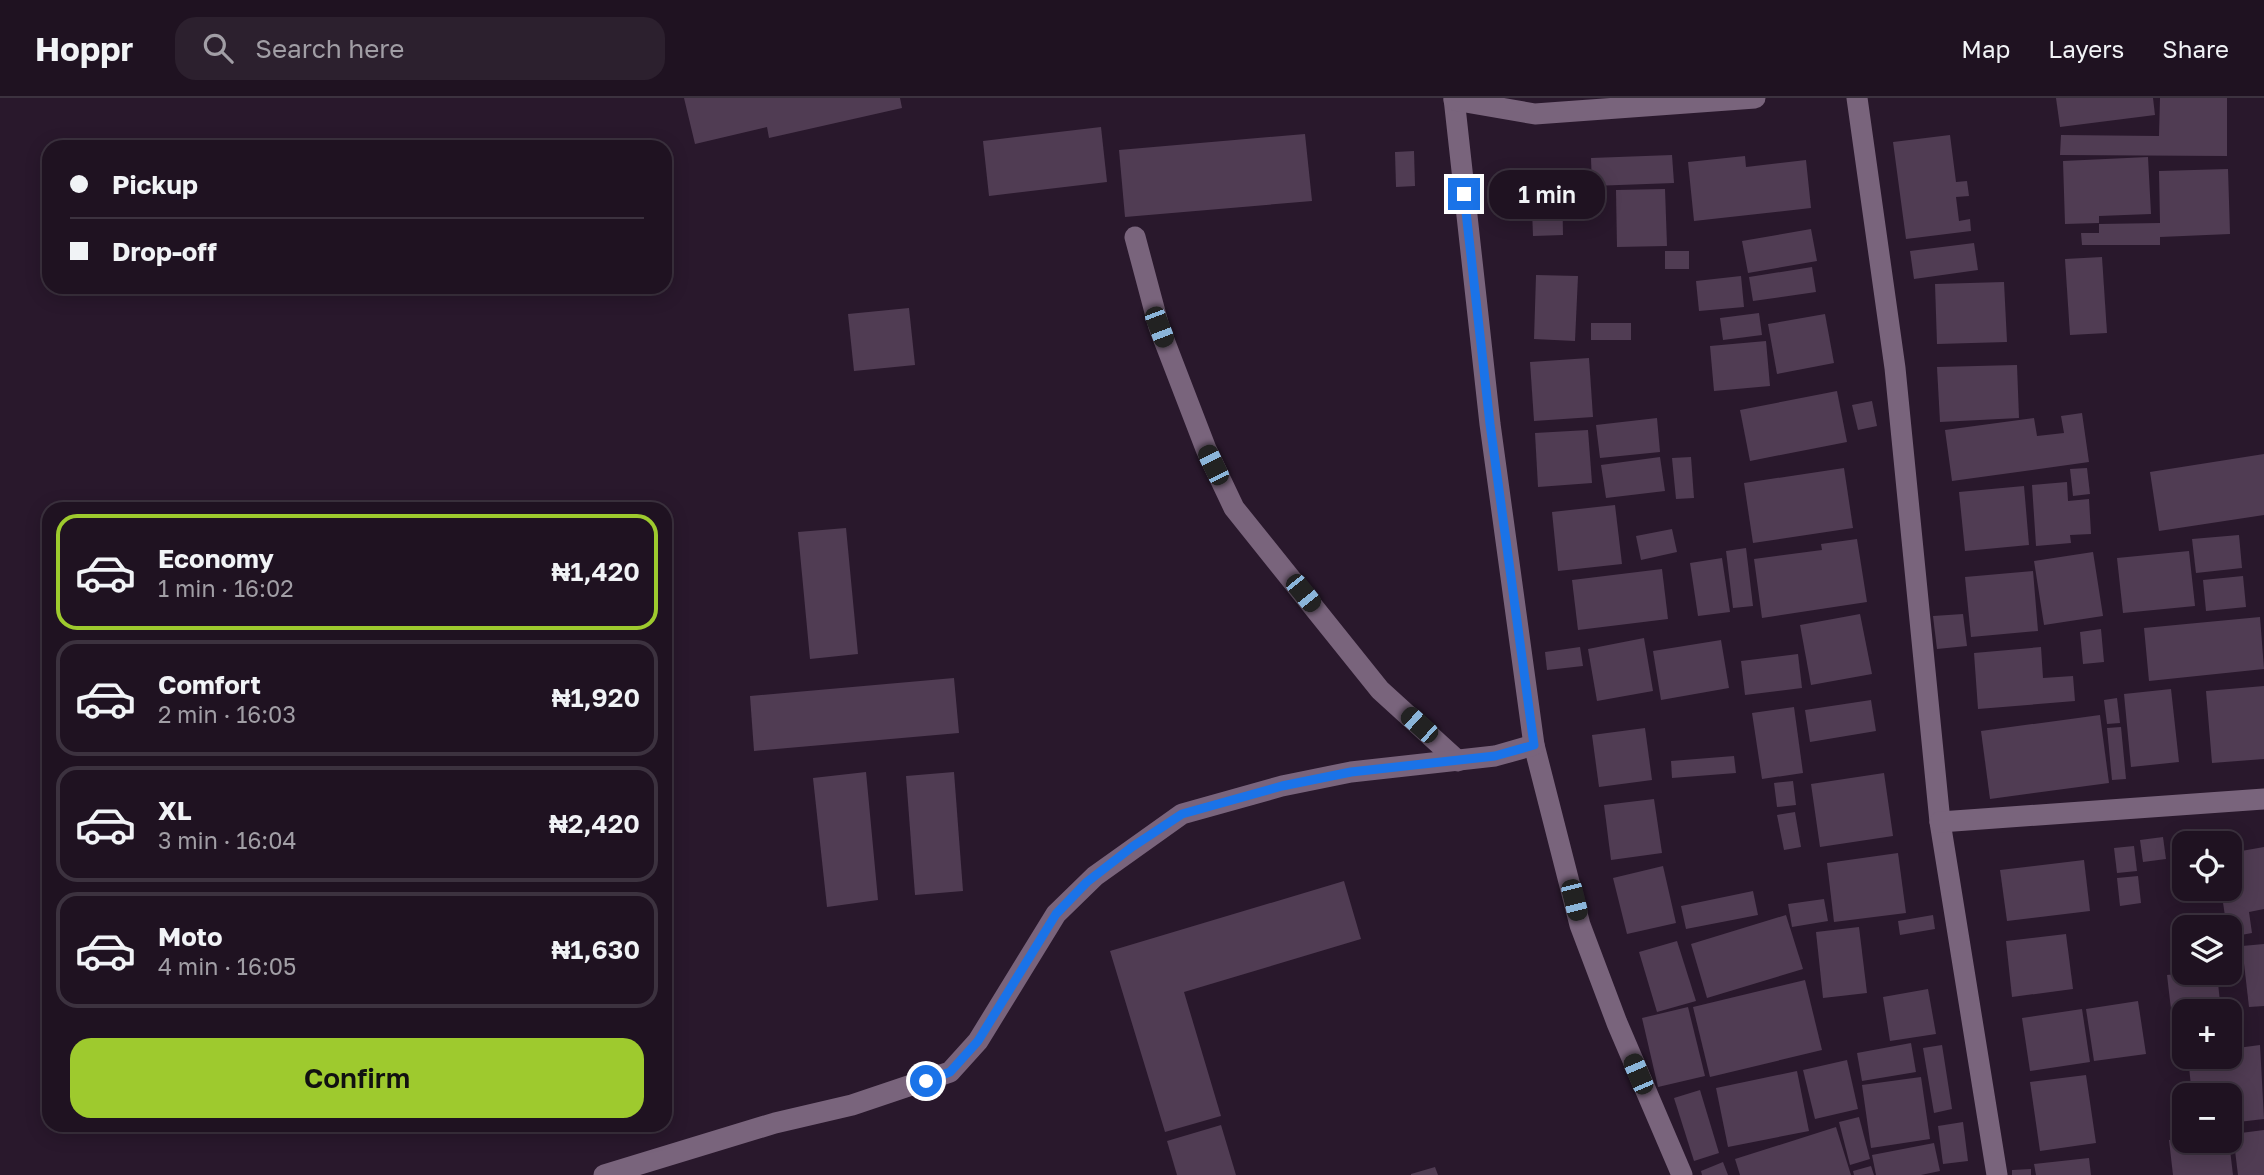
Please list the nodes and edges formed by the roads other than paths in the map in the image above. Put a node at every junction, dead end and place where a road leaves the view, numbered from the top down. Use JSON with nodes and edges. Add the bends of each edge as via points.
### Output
{"nodes":[{"id":1,"x":1755,"y":98,"type":"edge"},
{"id":2,"x":1857,"y":98,"type":"edge"},
{"id":3,"x":1454,"y":99,"type":"edge"},
{"id":4,"x":1135,"y":237,"type":"dead end"},
{"id":5,"x":1534,"y":745,"type":"junction"},
{"id":6,"x":1458,"y":761,"type":"junction"},
{"id":7,"x":2264,"y":799,"type":"edge"},
{"id":8,"x":1940,"y":822,"type":"junction"},
{"id":9,"x":604,"y":1175,"type":"edge"},
{"id":10,"x":1682,"y":1175,"type":"edge"},
{"id":11,"x":1997,"y":1175,"type":"edge"}],
"edges":[{"from":1,"to":3,"type":"street","via":[[1535,114]]},
{"from":2,"to":8,"type":"street","via":[[1895,368]]},
{"from":3,"to":5,"type":"street","via":[[1490,424]]},
{"from":4,"to":6,"type":"street","via":[[1159,327],[1234,508],[1380,690]]},
{"from":5,"to":6,"type":"street"},
{"from":5,"to":10,"type":"street","via":[[1580,925],[1616,1023]]},
{"from":6,"to":9,"type":"street","via":[[1351,772],[1182,814],[1095,876],[1056,914],[978,1041],[950,1072],[852,1105],[775,1123]]},
{"from":7,"to":8,"type":"street"},
{"from":8,"to":11,"type":"street"}]}
